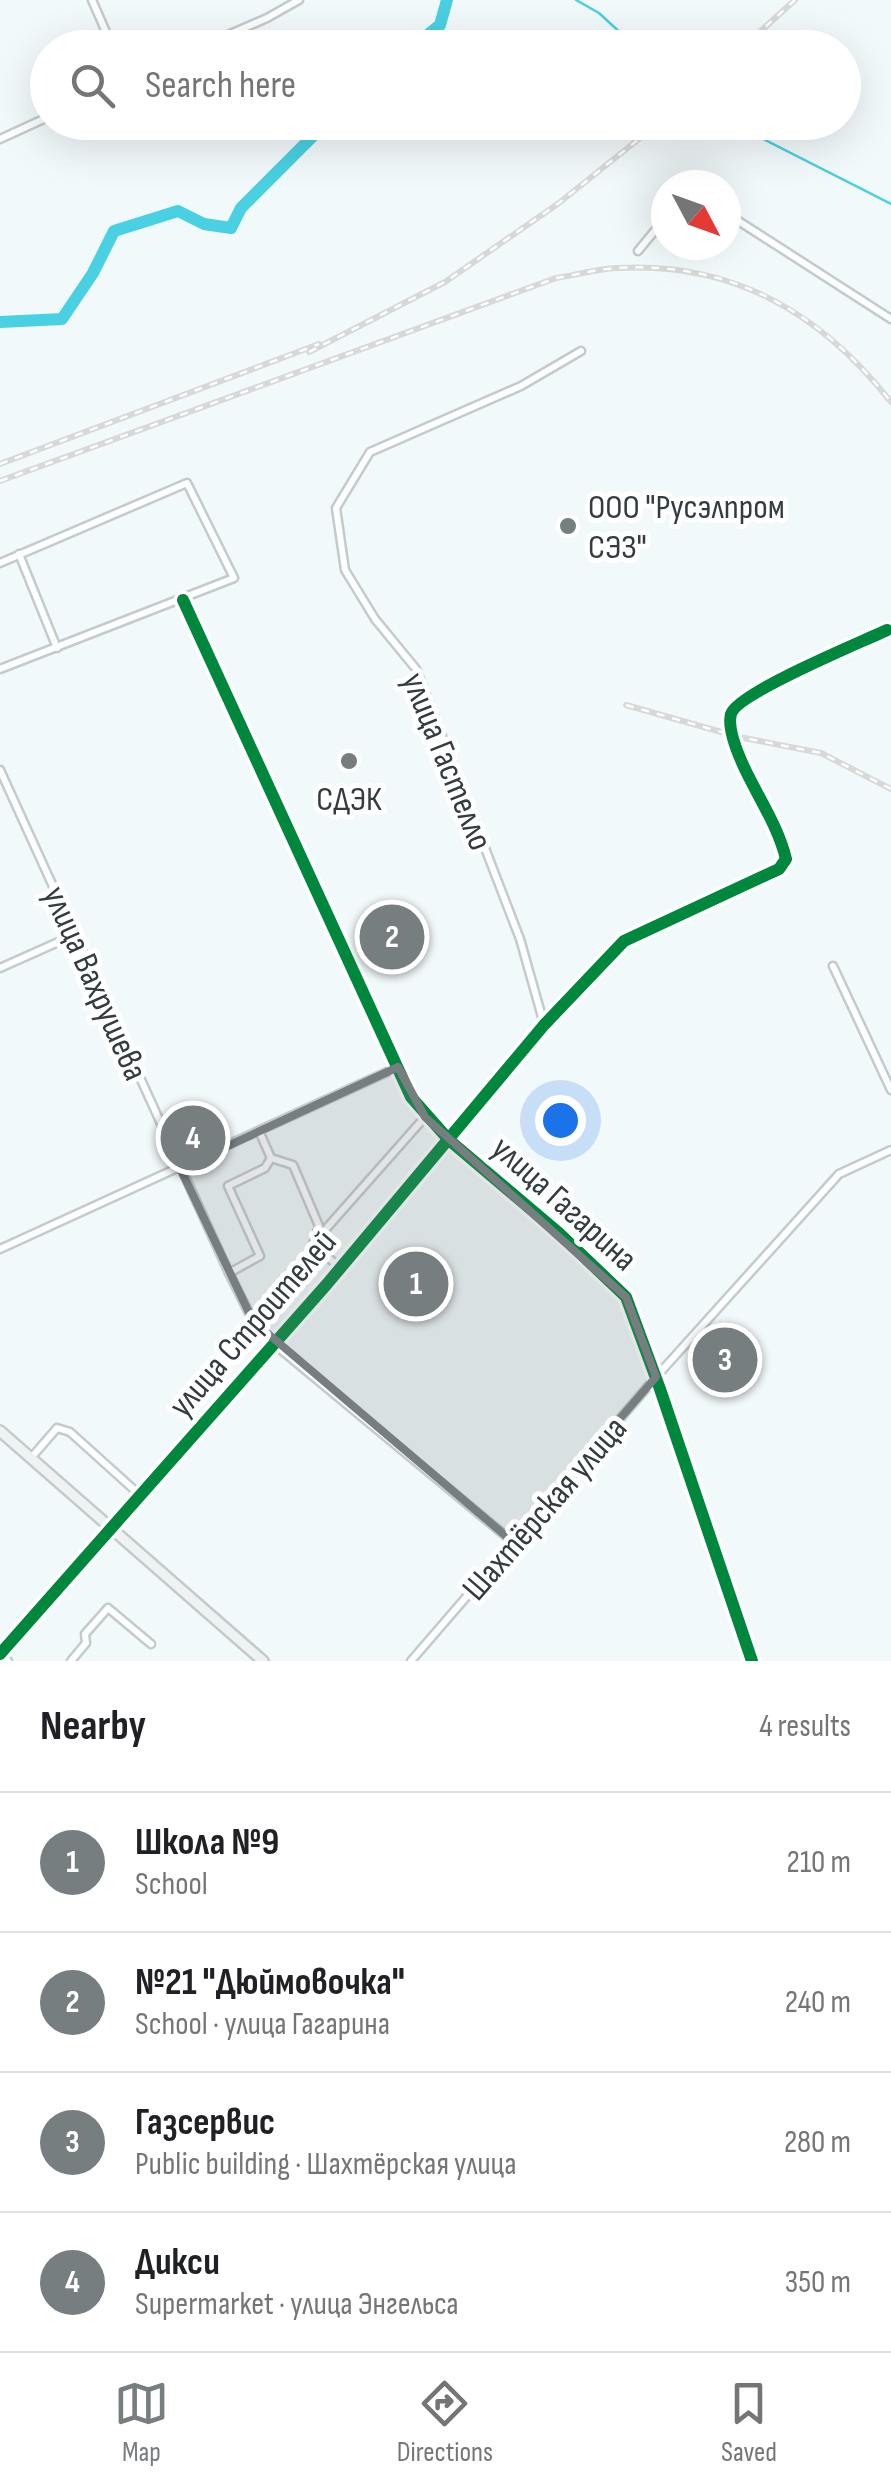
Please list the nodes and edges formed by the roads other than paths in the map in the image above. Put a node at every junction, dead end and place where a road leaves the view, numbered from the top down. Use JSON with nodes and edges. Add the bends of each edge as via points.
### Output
{"nodes":[{"id":1,"x":92,"y":0,"type":"edge"},
{"id":2,"x":299,"y":0,"type":"edge"},
{"id":3,"x":106,"y":30,"type":"edge"},
{"id":4,"x":239,"y":30,"type":"edge"},
{"id":5,"x":30,"y":125,"type":"edge"},
{"id":6,"x":0,"y":138,"type":"edge"},
{"id":7,"x":741,"y":223,"type":"edge"},
{"id":8,"x":651,"y":235,"type":"edge"},
{"id":9,"x":638,"y":251,"type":"dead end"},
{"id":10,"x":891,"y":319,"type":"edge"},
{"id":11,"x":581,"y":351,"type":"dead end"},
{"id":12,"x":19,"y":554,"type":"junction"},
{"id":13,"x":0,"y":563,"type":"edge"},
{"id":14,"x":183,"y":600,"type":"junction"},
{"id":15,"x":888,"y":630,"type":"dead end"},
{"id":16,"x":58,"y":648,"type":"junction"},
{"id":17,"x":0,"y":669,"type":"edge"},
{"id":18,"x":0,"y":770,"type":"edge"},
{"id":19,"x":74,"y":935,"type":"junction"},
{"id":20,"x":833,"y":966,"type":"dead end"},
{"id":21,"x":0,"y":968,"type":"edge"},
{"id":22,"x":544,"y":1025,"type":"junction"},
{"id":23,"x":398,"y":1066,"type":"junction"},
{"id":24,"x":891,"y":1090,"type":"edge"},
{"id":25,"x":425,"y":1116,"type":"junction"},
{"id":26,"x":259,"y":1131,"type":"junction"},
{"id":27,"x":448,"y":1140,"type":"junction"},
{"id":28,"x":891,"y":1150,"type":"edge"},
{"id":29,"x":271,"y":1158,"type":"junction"},
{"id":30,"x":180,"y":1168,"type":"junction"},
{"id":31,"x":313,"y":1244,"type":"junction"},
{"id":32,"x":0,"y":1249,"type":"edge"},
{"id":33,"x":340,"y":1268,"type":"junction"},
{"id":34,"x":229,"y":1272,"type":"junction"},
{"id":35,"x":274,"y":1344,"type":"junction"},
{"id":36,"x":656,"y":1377,"type":"junction"},
{"id":37,"x":0,"y":1431,"type":"edge"},
{"id":38,"x":31,"y":1458,"type":"junction"},
{"id":39,"x":141,"y":1496,"type":"junction"},
{"id":40,"x":112,"y":1529,"type":"junction"},
{"id":41,"x":513,"y":1542,"type":"junction"},
{"id":42,"x":151,"y":1644,"type":"dead end"},
{"id":43,"x":0,"y":1654,"type":"edge"},
{"id":44,"x":8,"y":1661,"type":"edge"},
{"id":45,"x":72,"y":1661,"type":"edge"},
{"id":46,"x":264,"y":1661,"type":"edge"},
{"id":47,"x":411,"y":1661,"type":"edge"},
{"id":48,"x":752,"y":1661,"type":"edge"}],
"edges":[{"from":1,"to":3,"type":"street"},
{"from":2,"to":4,"type":"street"},
{"from":5,"to":6,"type":"street"},
{"from":7,"to":10,"type":"street"},
{"from":8,"to":9,"type":"street"},
{"from":11,"to":22,"type":"street","name":"улица Гастелло","via":[[521,386],[370,452],[336,508],[346,570],[416,669],[520,940]]},
{"from":12,"to":13,"type":"street"},
{"from":12,"to":14,"type":"street","via":[[187,483],[234,578]]},
{"from":12,"to":16,"type":"street"},
{"from":14,"to":16,"type":"street"},
{"from":14,"to":23,"type":"street","name":"улица Гагарина"},
{"from":15,"to":22,"type":"street","name":"улица Строителей","via":[[782,678],[732,713],[743,764],[782,842],[786,858],[779,869],[624,941]]},
{"from":16,"to":17,"type":"street"},
{"from":18,"to":19,"type":"street","name":"улица Вахрушева"},
{"from":19,"to":21,"type":"street"},
{"from":19,"to":30,"type":"street","name":"улица Вахрушева"},
{"from":20,"to":24,"type":"street"},
{"from":22,"to":27,"type":"street","name":"улица Строителей"},
{"from":23,"to":25,"type":"street","name":"улица Гагарина"},
{"from":23,"to":26,"type":"street"},
{"from":25,"to":27,"type":"street","name":"улица Гагарина"},
{"from":25,"to":31,"type":"street"},
{"from":26,"to":29,"type":"street"},
{"from":26,"to":30,"type":"street"},
{"from":27,"to":33,"type":"street","name":"улица Строителей"},
{"from":27,"to":36,"type":"street","name":"улица Гагарина","via":[[626,1297]]},
{"from":28,"to":36,"type":"street","name":"Шахтёрская улица","via":[[839,1174]]},
{"from":29,"to":31,"type":"street","via":[[293,1165],[320,1226]]},
{"from":29,"to":34,"type":"street","via":[[265,1168],[228,1186],[260,1256]]},
{"from":30,"to":32,"type":"street"},
{"from":30,"to":34,"type":"street","name":"улица Вахрушева"},
{"from":31,"to":33,"type":"street"},
{"from":33,"to":35,"type":"street","name":"улица Строителей"},
{"from":34,"to":35,"type":"street","name":"улица Вахрушева","via":[[253,1321]]},
{"from":35,"to":39,"type":"street","name":"улица Строителей"},
{"from":35,"to":41,"type":"street","name":"улица Вахрушева"},
{"from":36,"to":41,"type":"street","name":"Шахтёрская улица"},
{"from":36,"to":48,"type":"street","name":"улица Гагарина"},
{"from":37,"to":38,"type":"main road"},
{"from":38,"to":39,"type":"street","via":[[58,1428],[70,1432]]},
{"from":38,"to":40,"type":"main road"},
{"from":39,"to":40,"type":"street","name":"улица Строителей"},
{"from":40,"to":43,"type":"street","name":"улица Строителей"},
{"from":40,"to":46,"type":"main road"},
{"from":41,"to":47,"type":"street","name":"Шахтёрская улица"},
{"from":42,"to":45,"type":"street","via":[[108,1608]]},
{"from":43,"to":44,"type":"street"}]}
